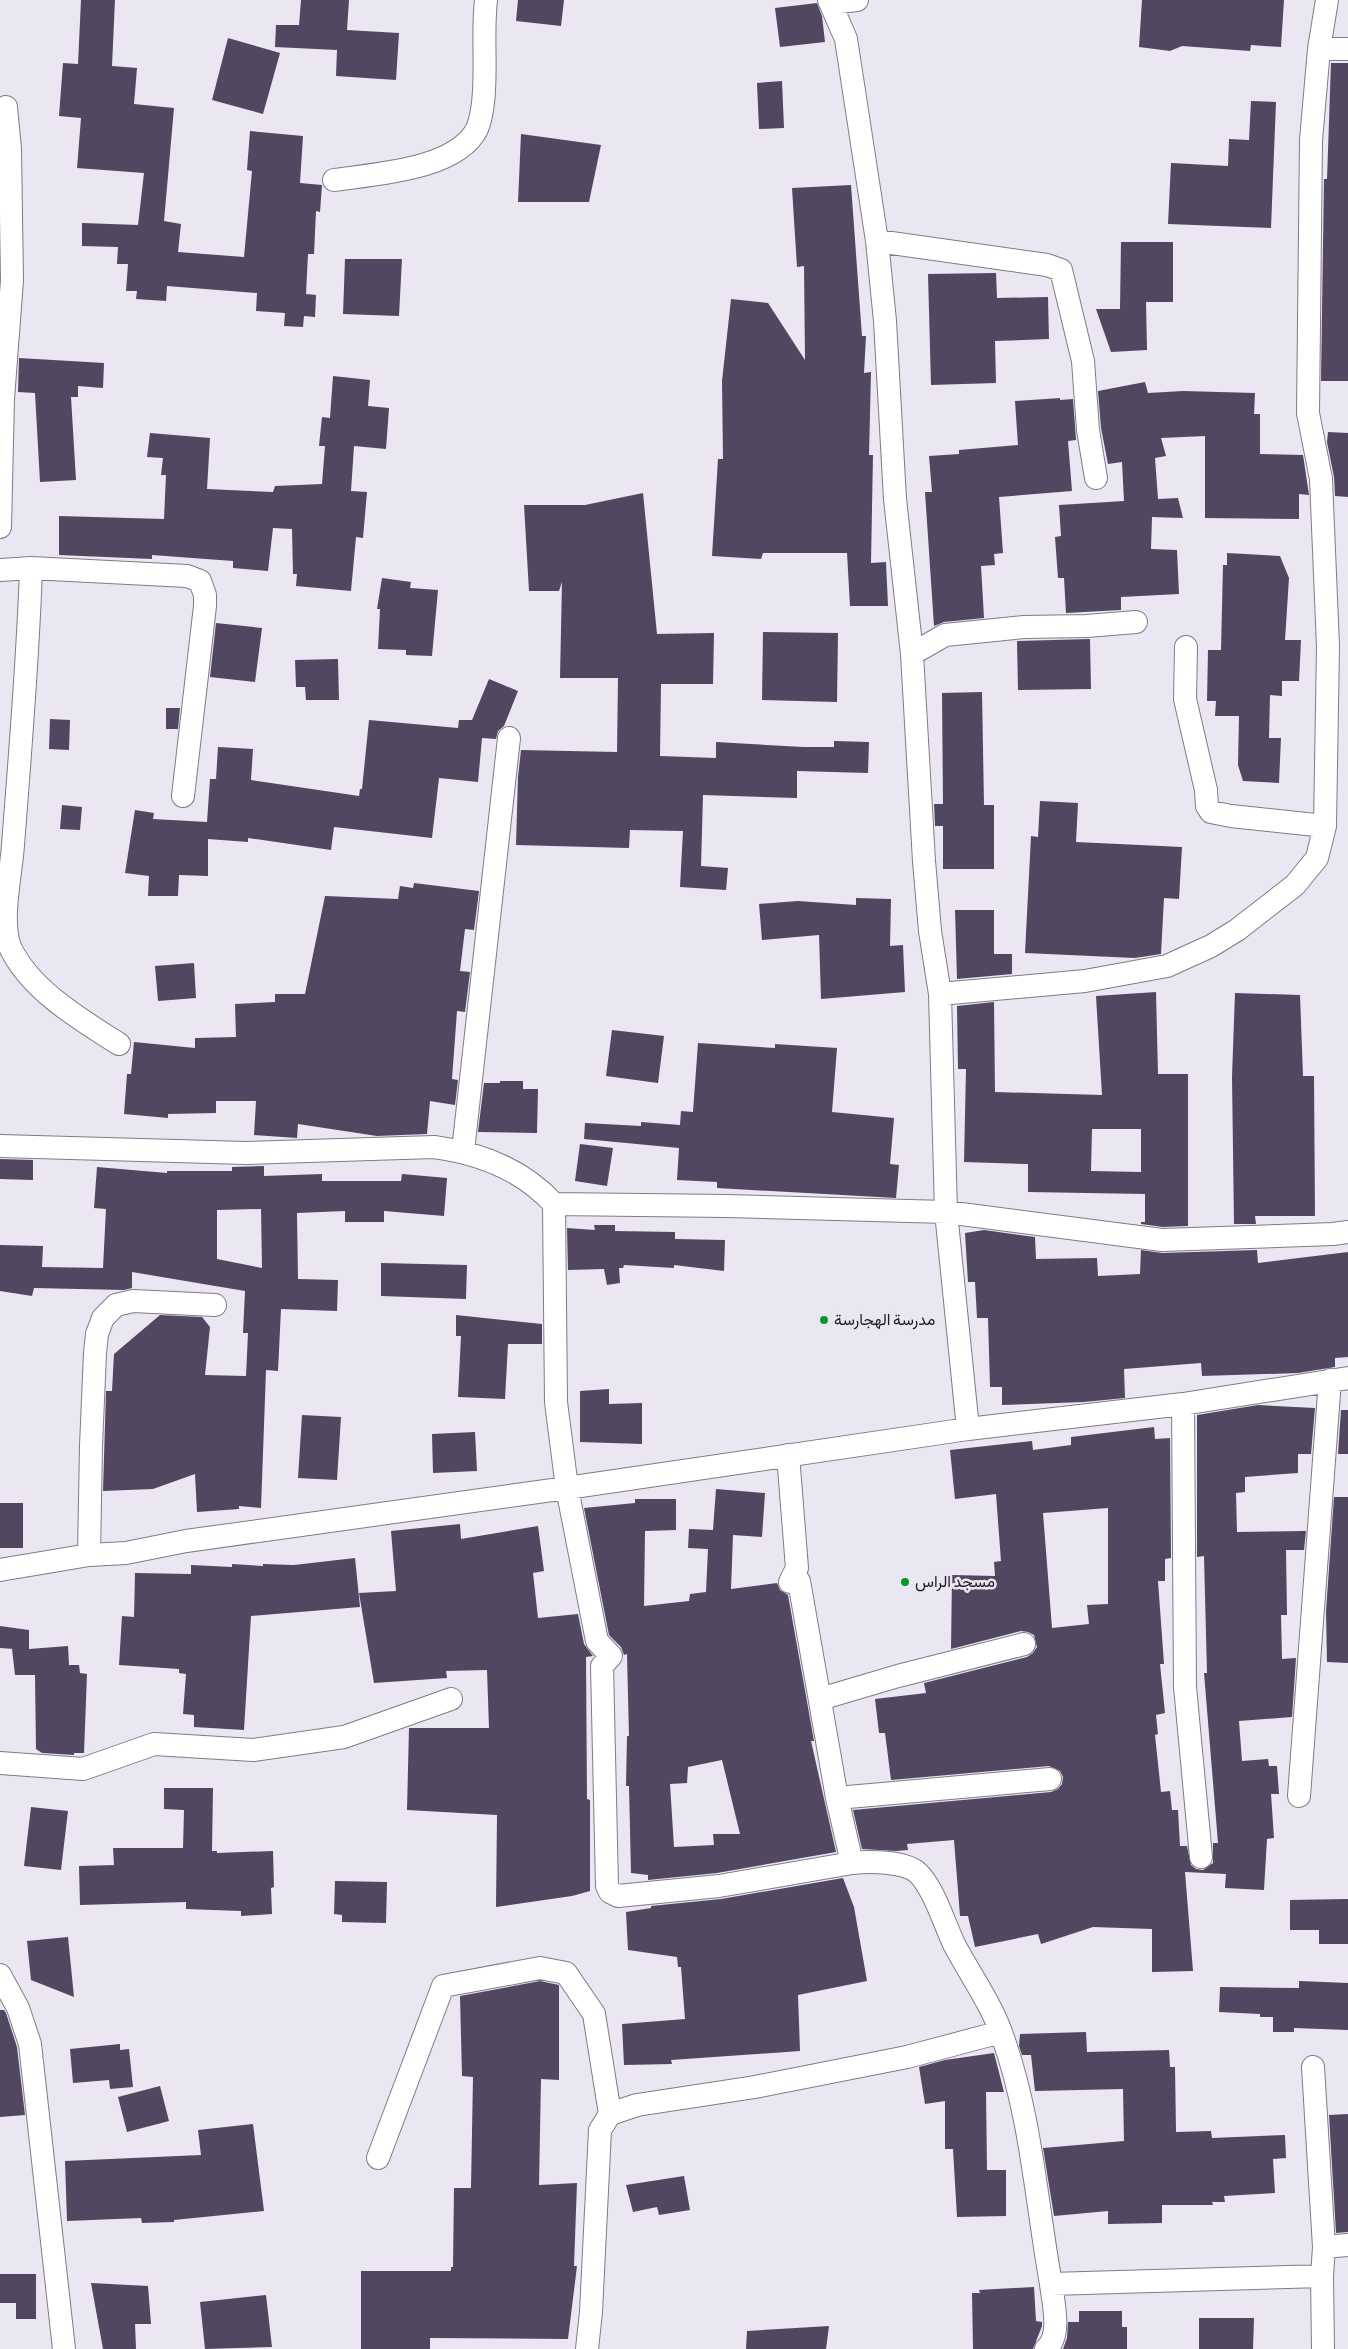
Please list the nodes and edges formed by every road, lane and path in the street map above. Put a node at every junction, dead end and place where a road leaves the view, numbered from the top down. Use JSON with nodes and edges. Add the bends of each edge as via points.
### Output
{"nodes":[{"id":1,"x":486,"y":0,"type":"edge"},
{"id":2,"x":857,"y":0,"type":"edge"},
{"id":3,"x":1327,"y":0,"type":"edge"},
{"id":4,"x":830,"y":2,"type":"edge"},
{"id":5,"x":1348,"y":49,"type":"edge"},
{"id":6,"x":1319,"y":50,"type":"junction"},
{"id":7,"x":6,"y":107,"type":"dead end"},
{"id":8,"x":334,"y":180,"type":"dead end"},
{"id":9,"x":877,"y":241,"type":"junction"},
{"id":10,"x":1096,"y":478,"type":"dead end"},
{"id":11,"x":0,"y":527,"type":"edge"},
{"id":12,"x":32,"y":568,"type":"junction"},
{"id":13,"x":0,"y":570,"type":"edge"},
{"id":14,"x":1136,"y":622,"type":"dead end"},
{"id":15,"x":1338,"y":646,"type":"edge"},
{"id":16,"x":1186,"y":647,"type":"dead end"},
{"id":17,"x":912,"y":654,"type":"junction"},
{"id":18,"x":509,"y":738,"type":"dead end"},
{"id":19,"x":183,"y":796,"type":"dead end"},
{"id":20,"x":1326,"y":826,"type":"junction"},
{"id":21,"x":940,"y":994,"type":"junction"},
{"id":22,"x":119,"y":1044,"type":"dead end"},
{"id":23,"x":0,"y":1146,"type":"edge"},
{"id":24,"x":463,"y":1151,"type":"junction"},
{"id":25,"x":554,"y":1204,"type":"junction"},
{"id":26,"x":946,"y":1212,"type":"junction"},
{"id":27,"x":1348,"y":1232,"type":"edge"},
{"id":28,"x":215,"y":1305,"type":"dead end"},
{"id":29,"x":1339,"y":1379,"type":"edge"},
{"id":30,"x":1182,"y":1404,"type":"junction"},
{"id":31,"x":968,"y":1429,"type":"junction"},
{"id":32,"x":788,"y":1455,"type":"junction"},
{"id":33,"x":567,"y":1488,"type":"junction"},
{"id":34,"x":89,"y":1556,"type":"junction"},
{"id":35,"x":0,"y":1570,"type":"edge"},
{"id":36,"x":1024,"y":1644,"type":"dead end"},
{"id":37,"x":451,"y":1699,"type":"dead end"},
{"id":38,"x":820,"y":1699,"type":"junction"},
{"id":39,"x":0,"y":1763,"type":"edge"},
{"id":40,"x":1050,"y":1779,"type":"dead end"},
{"id":41,"x":1299,"y":1796,"type":"dead end"},
{"id":42,"x":837,"y":1798,"type":"junction"},
{"id":43,"x":1201,"y":1857,"type":"dead end"},
{"id":44,"x":852,"y":1863,"type":"junction"},
{"id":45,"x":0,"y":1975,"type":"edge"},
{"id":46,"x":1001,"y":2032,"type":"junction"},
{"id":47,"x":1314,"y":2067,"type":"dead end"},
{"id":48,"x":610,"y":2114,"type":"junction"},
{"id":49,"x":378,"y":2158,"type":"dead end"},
{"id":50,"x":1348,"y":2245,"type":"edge"},
{"id":51,"x":1324,"y":2247,"type":"junction"},
{"id":52,"x":1322,"y":2276,"type":"junction"},
{"id":53,"x":1051,"y":2284,"type":"junction"},
{"id":54,"x":64,"y":2349,"type":"edge"},
{"id":55,"x":587,"y":2349,"type":"edge"},
{"id":56,"x":1046,"y":2349,"type":"edge"},
{"id":57,"x":1323,"y":2349,"type":"edge"}],
"edges":[{"from":1,"to":8,"type":"street","via":[[483,103],[477,129],[467,142],[448,157],[414,167]]},
{"from":2,"to":4,"type":"street"},
{"from":3,"to":6,"type":"street"},
{"from":4,"to":9,"type":"street","via":[[846,39]]},
{"from":5,"to":6,"type":"street"},
{"from":6,"to":15,"type":"street","via":[[1311,140],[1308,414],[1321,479]]},
{"from":7,"to":11,"type":"street","via":[[10,149],[12,280],[3,399]]},
{"from":9,"to":10,"type":"street","via":[[1047,264],[1061,270],[1082,360]]},
{"from":9,"to":17,"type":"street","via":[[895,500]]},
{"from":12,"to":13,"type":"street"},
{"from":12,"to":19,"type":"street","via":[[187,576],[200,581],[206,595]]},
{"from":12,"to":22,"type":"street","via":[[5,919],[10,946],[28,975],[74,1016]]},
{"from":14,"to":17,"type":"street","via":[[1024,627],[945,635]]},
{"from":15,"to":20,"type":"street"},
{"from":16,"to":20,"type":"street","via":[[1186,699],[1207,806],[1211,812]]},
{"from":17,"to":21,"type":"street","via":[[924,861]]},
{"from":18,"to":24,"type":"street"},
{"from":20,"to":21,"type":"street","via":[[1317,858],[1295,886],[1237,930],[1167,966],[1085,981]]},
{"from":21,"to":26,"type":"street"},
{"from":23,"to":24,"type":"street","via":[[197,1153],[434,1146]]},
{"from":24,"to":25,"type":"street","via":[[496,1162],[540,1189]]},
{"from":25,"to":26,"type":"street"},
{"from":25,"to":33,"type":"street","via":[[556,1402]]},
{"from":26,"to":27,"type":"street","via":[[1162,1240]]},
{"from":26,"to":31,"type":"street"},
{"from":28,"to":34,"type":"street","via":[[133,1301],[116,1305],[103,1318],[95,1353]]},
{"from":29,"to":30,"type":"street"},
{"from":29,"to":41,"type":"street"},
{"from":30,"to":31,"type":"street"},
{"from":30,"to":43,"type":"street","via":[[1185,1687]]},
{"from":31,"to":32,"type":"street"},
{"from":32,"to":33,"type":"street"},
{"from":32,"to":38,"type":"street","via":[[797,1568],[790,1582],[800,1581]]},
{"from":33,"to":34,"type":"street"},
{"from":33,"to":44,"type":"street","via":[[597,1641],[611,1656],[602,1666],[606,1874],[610,1892],[618,1896],[719,1886]]},
{"from":34,"to":35,"type":"street"},
{"from":36,"to":38,"type":"street"},
{"from":37,"to":39,"type":"street","via":[[344,1736],[253,1750],[154,1744],[83,1769]]},
{"from":38,"to":42,"type":"street"},
{"from":40,"to":42,"type":"street"},
{"from":42,"to":44,"type":"street"},
{"from":44,"to":46,"type":"street","via":[[872,1860],[917,1872]]},
{"from":45,"to":54,"type":"street","via":[[18,2008],[30,2044]]},
{"from":46,"to":48,"type":"street","via":[[907,2057],[755,2087],[638,2104]]},
{"from":46,"to":53,"type":"street","via":[[1016,2078],[1026,2125]]},
{"from":47,"to":51,"type":"street"},
{"from":48,"to":49,"type":"street","via":[[594,2014],[566,1973],[540,1968],[452,1984],[443,1986]]},
{"from":48,"to":55,"type":"street","via":[[600,2130]]},
{"from":50,"to":51,"type":"street"},
{"from":51,"to":52,"type":"street"},
{"from":52,"to":53,"type":"street"},
{"from":52,"to":57,"type":"street"},
{"from":53,"to":56,"type":"street","via":[[1055,2333]]}]}
